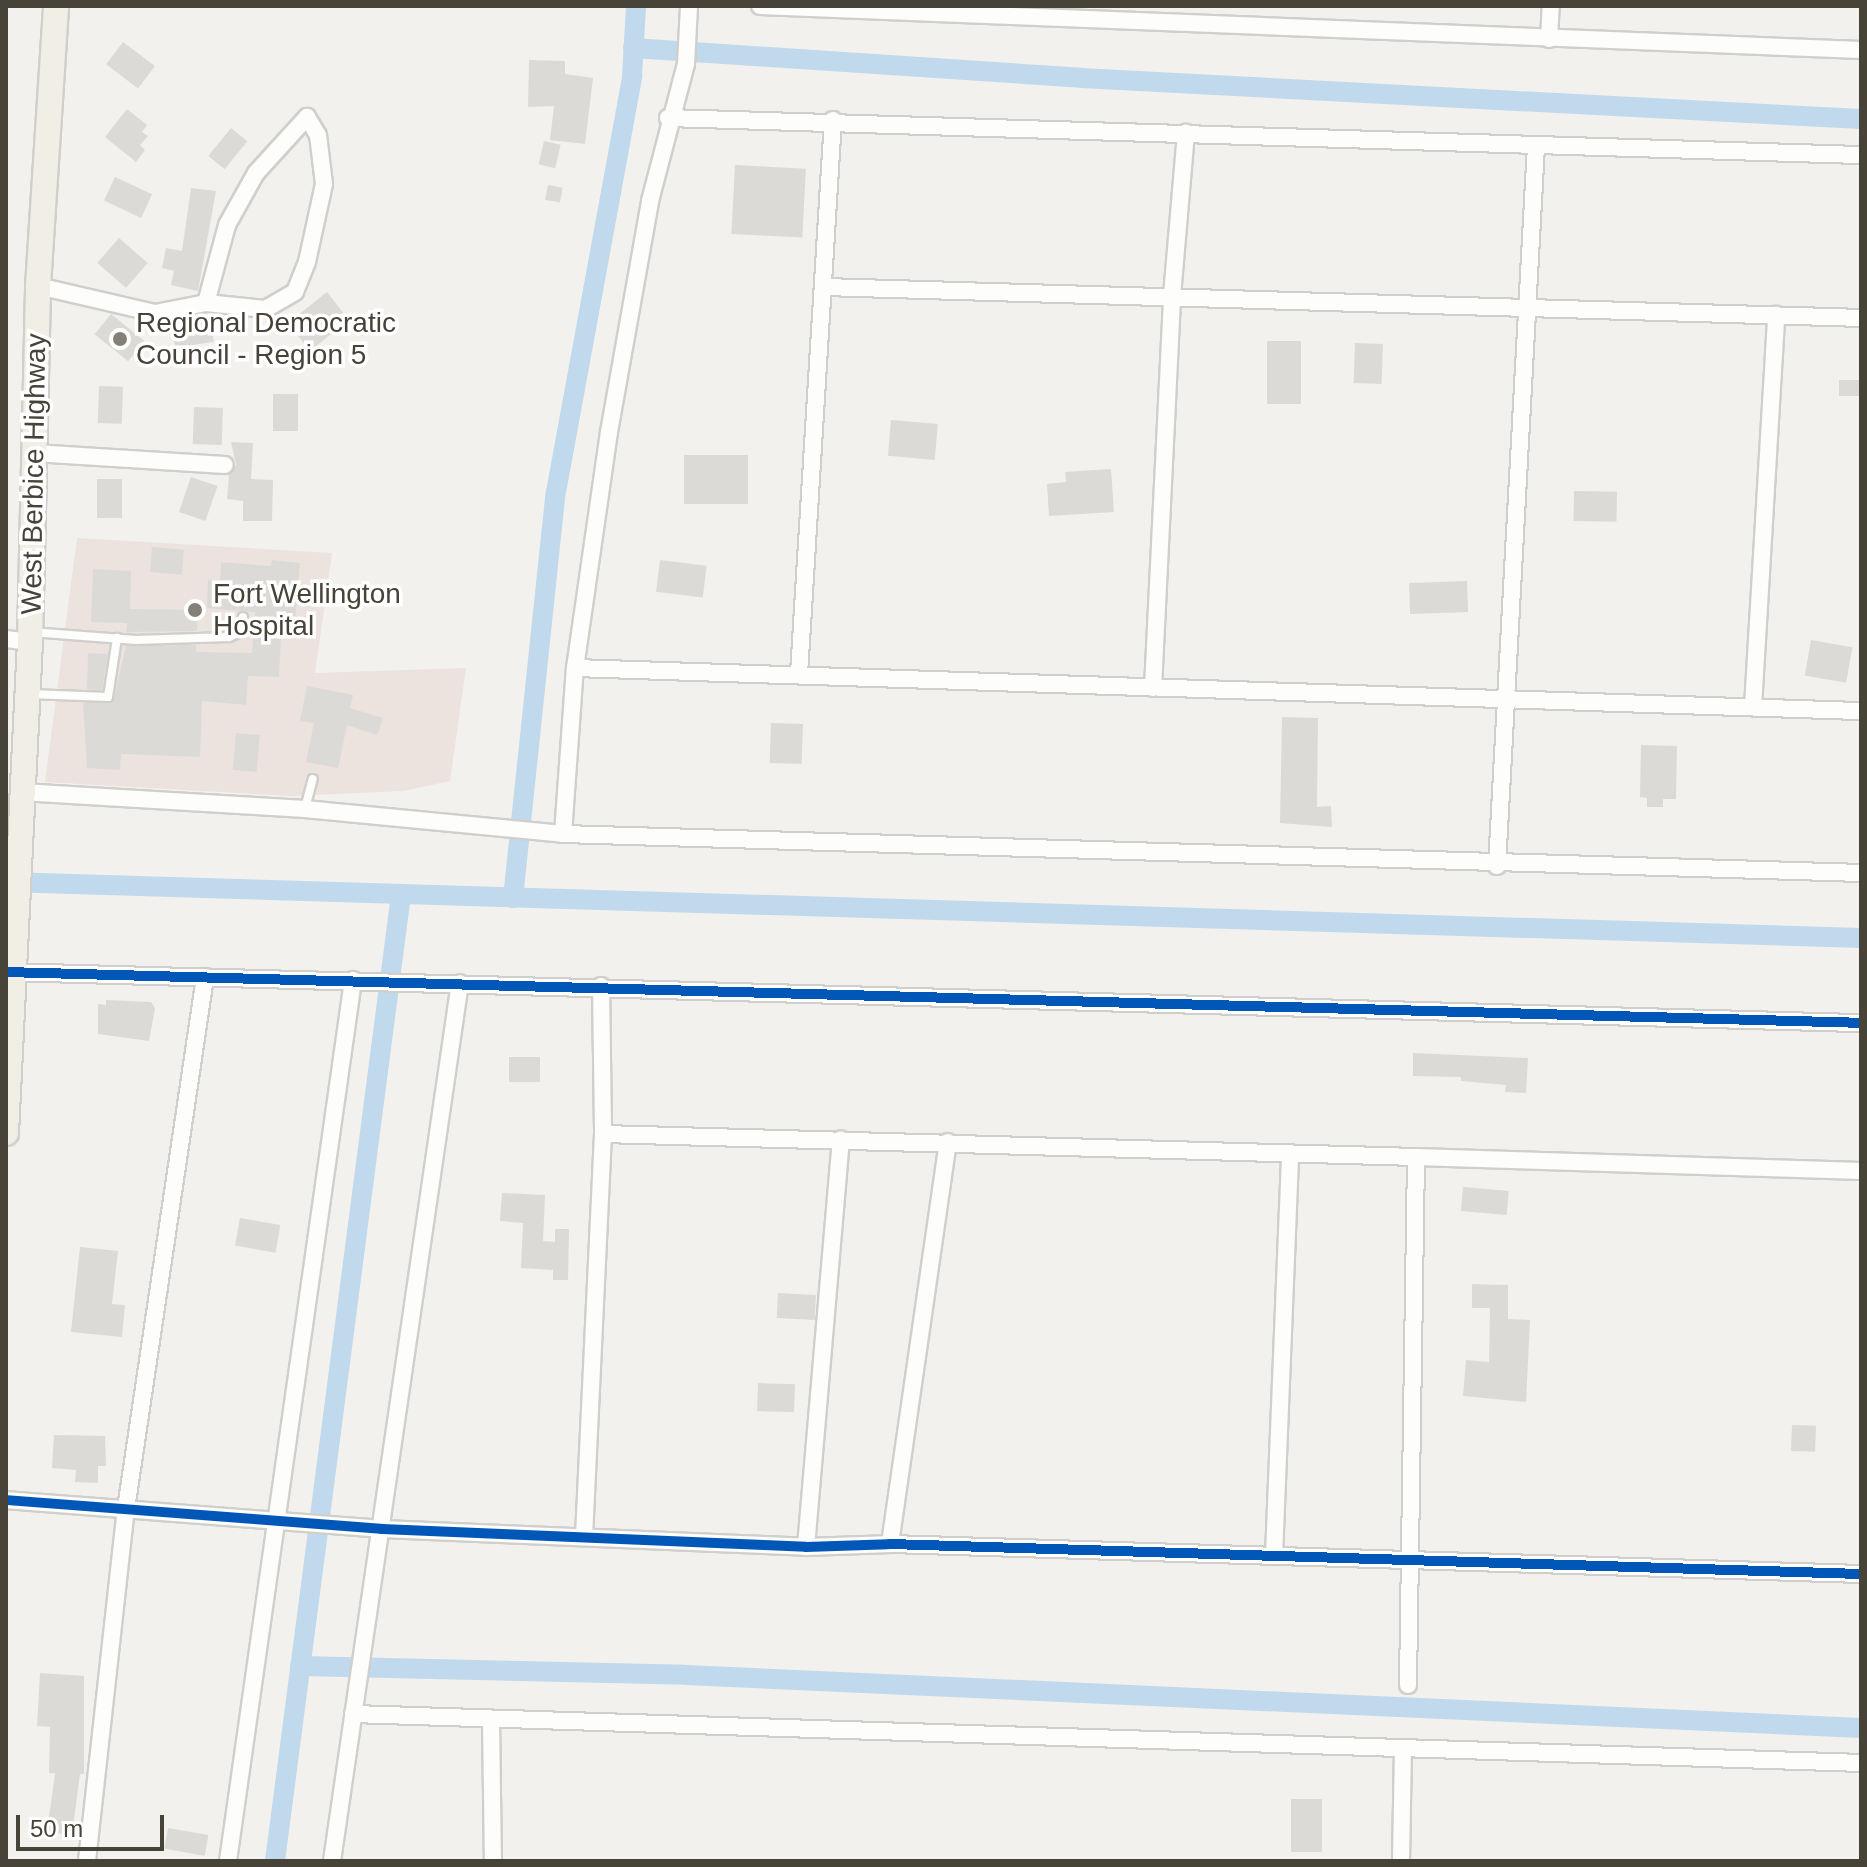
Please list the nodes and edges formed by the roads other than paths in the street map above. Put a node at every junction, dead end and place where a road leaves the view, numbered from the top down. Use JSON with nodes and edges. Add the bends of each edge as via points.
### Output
{"nodes":[{"id":1,"x":56,"y":6,"type":"edge"},
{"id":2,"x":689,"y":6,"type":"edge"},
{"id":3,"x":760,"y":6,"type":"edge"},
{"id":4,"x":1551,"y":6,"type":"edge"},
{"id":5,"x":870,"y":8,"type":"edge"},
{"id":6,"x":1549,"y":39,"type":"junction"},
{"id":7,"x":1861,"y":50,"type":"edge"},
{"id":8,"x":668,"y":118,"type":"junction"},
{"id":9,"x":833,"y":120,"type":"junction"},
{"id":10,"x":1186,"y":133,"type":"junction"},
{"id":11,"x":1536,"y":145,"type":"junction"},
{"id":12,"x":1861,"y":155,"type":"edge"},
{"id":13,"x":38,"y":286,"type":"junction"},
{"id":14,"x":824,"y":287,"type":"junction"},
{"id":15,"x":1172,"y":296,"type":"junction"},
{"id":16,"x":206,"y":303,"type":"junction"},
{"id":17,"x":1527,"y":307,"type":"junction"},
{"id":18,"x":1776,"y":315,"type":"junction"},
{"id":19,"x":1861,"y":318,"type":"edge"},
{"id":20,"x":34,"y":453,"type":"junction"},
{"id":21,"x":225,"y":465,"type":"dead end"},
{"id":22,"x":243,"y":617,"type":"dead end"},
{"id":23,"x":22,"y":638,"type":"edge"},
{"id":24,"x":117,"y":638,"type":"junction"},
{"id":25,"x":575,"y":668,"type":"junction"},
{"id":26,"x":799,"y":674,"type":"junction"},
{"id":27,"x":1153,"y":688,"type":"junction"},
{"id":28,"x":27,"y":693,"type":"junction"},
{"id":29,"x":1508,"y":700,"type":"junction"},
{"id":30,"x":1753,"y":707,"type":"junction"},
{"id":31,"x":1861,"y":711,"type":"edge"},
{"id":32,"x":313,"y":779,"type":"dead end"},
{"id":33,"x":21,"y":792,"type":"junction"},
{"id":34,"x":305,"y":809,"type":"junction"},
{"id":35,"x":563,"y":834,"type":"junction"},
{"id":36,"x":1497,"y":866,"type":"junction"},
{"id":37,"x":1861,"y":873,"type":"edge"},
{"id":38,"x":11,"y":965,"type":"edge"},
{"id":39,"x":205,"y":977,"type":"junction"},
{"id":40,"x":353,"y":980,"type":"junction"},
{"id":41,"x":460,"y":983,"type":"junction"},
{"id":42,"x":601,"y":986,"type":"junction"},
{"id":43,"x":1861,"y":1023,"type":"edge"},
{"id":44,"x":6,"y":1133,"type":"edge"},
{"id":45,"x":603,"y":1134,"type":"junction"},
{"id":46,"x":841,"y":1139,"type":"junction"},
{"id":47,"x":948,"y":1142,"type":"junction"},
{"id":48,"x":1290,"y":1153,"type":"junction"},
{"id":49,"x":1416,"y":1157,"type":"junction"},
{"id":50,"x":1861,"y":1171,"type":"edge"},
{"id":51,"x":6,"y":1500,"type":"edge"},
{"id":52,"x":126,"y":1509,"type":"junction"},
{"id":53,"x":277,"y":1518,"type":"junction"},
{"id":54,"x":382,"y":1529,"type":"junction"},
{"id":55,"x":584,"y":1537,"type":"junction"},
{"id":56,"x":890,"y":1544,"type":"junction"},
{"id":57,"x":806,"y":1547,"type":"junction"},
{"id":58,"x":1274,"y":1556,"type":"junction"},
{"id":59,"x":1412,"y":1560,"type":"junction"},
{"id":60,"x":1861,"y":1574,"type":"edge"},
{"id":61,"x":1408,"y":1685,"type":"dead end"},
{"id":62,"x":353,"y":1714,"type":"junction"},
{"id":63,"x":491,"y":1721,"type":"junction"},
{"id":64,"x":1403,"y":1748,"type":"junction"},
{"id":65,"x":1861,"y":1763,"type":"edge"},
{"id":66,"x":87,"y":1861,"type":"edge"},
{"id":67,"x":228,"y":1861,"type":"edge"},
{"id":68,"x":332,"y":1861,"type":"edge"},
{"id":69,"x":493,"y":1861,"type":"edge"},
{"id":70,"x":1401,"y":1861,"type":"edge"}],
"edges":[{"from":1,"to":13,"type":"main road","name":"West Berbice Highway"},
{"from":2,"to":8,"type":"street","via":[[686,64]]},
{"from":3,"to":5,"type":"street"},
{"from":4,"to":6,"type":"street"},
{"from":5,"to":6,"type":"street"},
{"from":6,"to":7,"type":"street"},
{"from":8,"to":9,"type":"street"},
{"from":8,"to":25,"type":"street","via":[[609,432]]},
{"from":9,"to":10,"type":"street"},
{"from":9,"to":14,"type":"street"},
{"from":10,"to":11,"type":"street"},
{"from":10,"to":15,"type":"street"},
{"from":11,"to":12,"type":"street"},
{"from":11,"to":17,"type":"street"},
{"from":13,"to":16,"type":"street","via":[[155,313]]},
{"from":13,"to":20,"type":"main road","name":"West Berbice Highway"},
{"from":14,"to":15,"type":"street"},
{"from":14,"to":26,"type":"street"},
{"from":15,"to":17,"type":"street"},
{"from":15,"to":27,"type":"street"},
{"from":16,"to":16,"type":"street","via":[[227,225],[256,173],[307,117],[318,135],[324,184],[295,292],[265,309]]},
{"from":17,"to":18,"type":"street"},
{"from":17,"to":29,"type":"street"},
{"from":18,"to":19,"type":"street"},
{"from":18,"to":30,"type":"street"},
{"from":20,"to":21,"type":"street"},
{"from":20,"to":23,"type":"main road","name":"West Berbice Highway"},
{"from":22,"to":24,"type":"lane","via":[[240,632],[229,637]]},
{"from":23,"to":24,"type":"lane"},
{"from":23,"to":28,"type":"main road","name":"West Berbice Highway"},
{"from":24,"to":28,"type":"lane","via":[[113,688],[104,699]]},
{"from":25,"to":26,"type":"street"},
{"from":25,"to":35,"type":"street"},
{"from":26,"to":27,"type":"street"},
{"from":27,"to":29,"type":"street"},
{"from":28,"to":33,"type":"main road","name":"West Berbice Highway"},
{"from":29,"to":30,"type":"street"},
{"from":29,"to":36,"type":"street"},
{"from":30,"to":31,"type":"street"},
{"from":32,"to":34,"type":"lane"},
{"from":33,"to":34,"type":"street"},
{"from":33,"to":38,"type":"main road","name":"West Berbice Highway"},
{"from":34,"to":35,"type":"street"},
{"from":35,"to":36,"type":"street"},
{"from":36,"to":37,"type":"street"},
{"from":38,"to":39,"type":"street"},
{"from":38,"to":44,"type":"main road","name":"West Berbice Highway"},
{"from":39,"to":40,"type":"street"},
{"from":39,"to":52,"type":"street"},
{"from":40,"to":41,"type":"street"},
{"from":40,"to":53,"type":"street"},
{"from":41,"to":42,"type":"street"},
{"from":41,"to":54,"type":"street"},
{"from":42,"to":43,"type":"street"},
{"from":42,"to":45,"type":"street"},
{"from":45,"to":46,"type":"street"},
{"from":45,"to":55,"type":"street"},
{"from":46,"to":47,"type":"street"},
{"from":46,"to":57,"type":"street"},
{"from":47,"to":48,"type":"street"},
{"from":47,"to":56,"type":"street"},
{"from":48,"to":49,"type":"street"},
{"from":48,"to":58,"type":"street"},
{"from":49,"to":50,"type":"street"},
{"from":49,"to":59,"type":"street"},
{"from":51,"to":52,"type":"street"},
{"from":52,"to":53,"type":"street"},
{"from":52,"to":66,"type":"street"},
{"from":53,"to":54,"type":"street"},
{"from":53,"to":67,"type":"street"},
{"from":54,"to":55,"type":"street"},
{"from":54,"to":62,"type":"street"},
{"from":55,"to":57,"type":"street"},
{"from":56,"to":57,"type":"street"},
{"from":56,"to":58,"type":"street"},
{"from":58,"to":59,"type":"street"},
{"from":59,"to":60,"type":"street"},
{"from":59,"to":61,"type":"street"},
{"from":62,"to":63,"type":"street"},
{"from":62,"to":68,"type":"street"},
{"from":63,"to":64,"type":"street"},
{"from":63,"to":69,"type":"street"},
{"from":64,"to":65,"type":"street"},
{"from":64,"to":70,"type":"street"}]}
